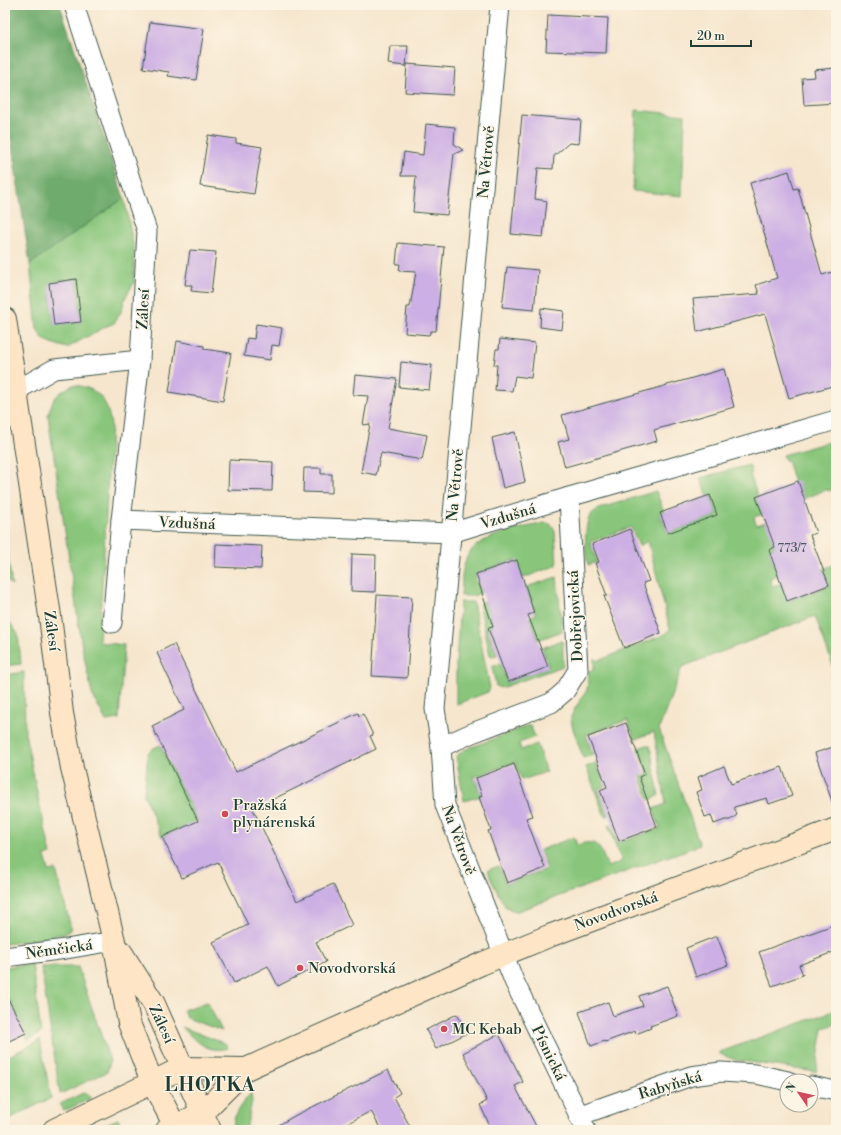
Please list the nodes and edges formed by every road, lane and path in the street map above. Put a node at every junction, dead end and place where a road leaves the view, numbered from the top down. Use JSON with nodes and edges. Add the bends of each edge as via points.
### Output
{"nodes":[{"id":1,"x":74,"y":5,"type":"edge"},
{"id":2,"x":500,"y":5,"type":"edge"},
{"id":3,"x":5,"y":319,"type":"edge"},
{"id":4,"x":140,"y":360,"type":"junction"},
{"id":5,"x":10,"y":394,"type":"edge"},
{"id":6,"x":836,"y":420,"type":"edge"},
{"id":7,"x":569,"y":497,"type":"junction"},
{"id":8,"x":121,"y":520,"type":"junction"},
{"id":9,"x":451,"y":533,"type":"junction"},
{"id":10,"x":112,"y":623,"type":"dead end"},
{"id":11,"x":441,"y":747,"type":"junction"},
{"id":12,"x":836,"y":829,"type":"edge"},
{"id":13,"x":114,"y":941,"type":"junction"},
{"id":14,"x":504,"y":954,"type":"junction"},
{"id":15,"x":5,"y":957,"type":"edge"},
{"id":16,"x":182,"y":1068,"type":"junction"},
{"id":17,"x":246,"y":1068,"type":"junction"},
{"id":18,"x":779,"y":1079,"type":"edge"},
{"id":19,"x":152,"y":1082,"type":"junction"},
{"id":20,"x":819,"y":1088,"type":"edge"},
{"id":21,"x":836,"y":1091,"type":"edge"},
{"id":22,"x":206,"y":1122,"type":"edge"},
{"id":23,"x":582,"y":1123,"type":"edge"},
{"id":24,"x":173,"y":1129,"type":"edge"},
{"id":25,"x":54,"y":1130,"type":"edge"}],
"edges":[{"from":1,"to":4,"type":"street","name":"Zálesí","via":[[147,231]]},
{"from":2,"to":9,"type":"street","name":"Na Větrově"},
{"from":3,"to":5,"type":"main road","name":"Zálesí"},
{"from":4,"to":5,"type":"street","via":[[54,369]]},
{"from":4,"to":8,"type":"street","name":"Zálesí"},
{"from":5,"to":13,"type":"main road","name":"Zálesí","via":[[50,616],[65,733]]},
{"from":6,"to":7,"type":"street","name":"Vzdušná"},
{"from":7,"to":9,"type":"street","name":"Vzdušná"},
{"from":7,"to":11,"type":"street","name":"Dobřejovická","via":[[578,670],[565,691],[550,703]]},
{"from":8,"to":9,"type":"street","name":"Vzdušná"},
{"from":8,"to":10,"type":"street","name":"Zálesí"},
{"from":9,"to":11,"type":"street","name":"Na Větrově","via":[[435,709]]},
{"from":11,"to":14,"type":"street","name":"Na Větrově","via":[[445,805]]},
{"from":12,"to":14,"type":"main road","name":"Novodvorská"},
{"from":13,"to":15,"type":"street","name":"Němčická"},
{"from":13,"to":16,"type":"main road","name":"Zálesí","via":[[154,1004]]},
{"from":13,"to":19,"type":"main road","name":"Zálesí","via":[[129,1023]]},
{"from":14,"to":17,"type":"main road","name":"Novodvorská"},
{"from":14,"to":23,"type":"street","name":"Písnická","via":[[514,981]]},
{"from":16,"to":17,"type":"main road","name":"Novodvorská"},
{"from":16,"to":19,"type":"main road","name":"Novodvorská"},
{"from":16,"to":22,"type":"main road","name":"Zálesí"},
{"from":17,"to":22,"type":"main road","name":"Novodvorská"},
{"from":18,"to":23,"type":"street","name":"Rabyňská","via":[[756,1074],[721,1072],[691,1076]]},
{"from":19,"to":24,"type":"main road","name":"Zálesí"},
{"from":19,"to":25,"type":"main road","name":"Novodvorská"},
{"from":20,"to":21,"type":"street"},
{"from":22,"to":24,"type":"main road","name":"Novodvorská"}]}
